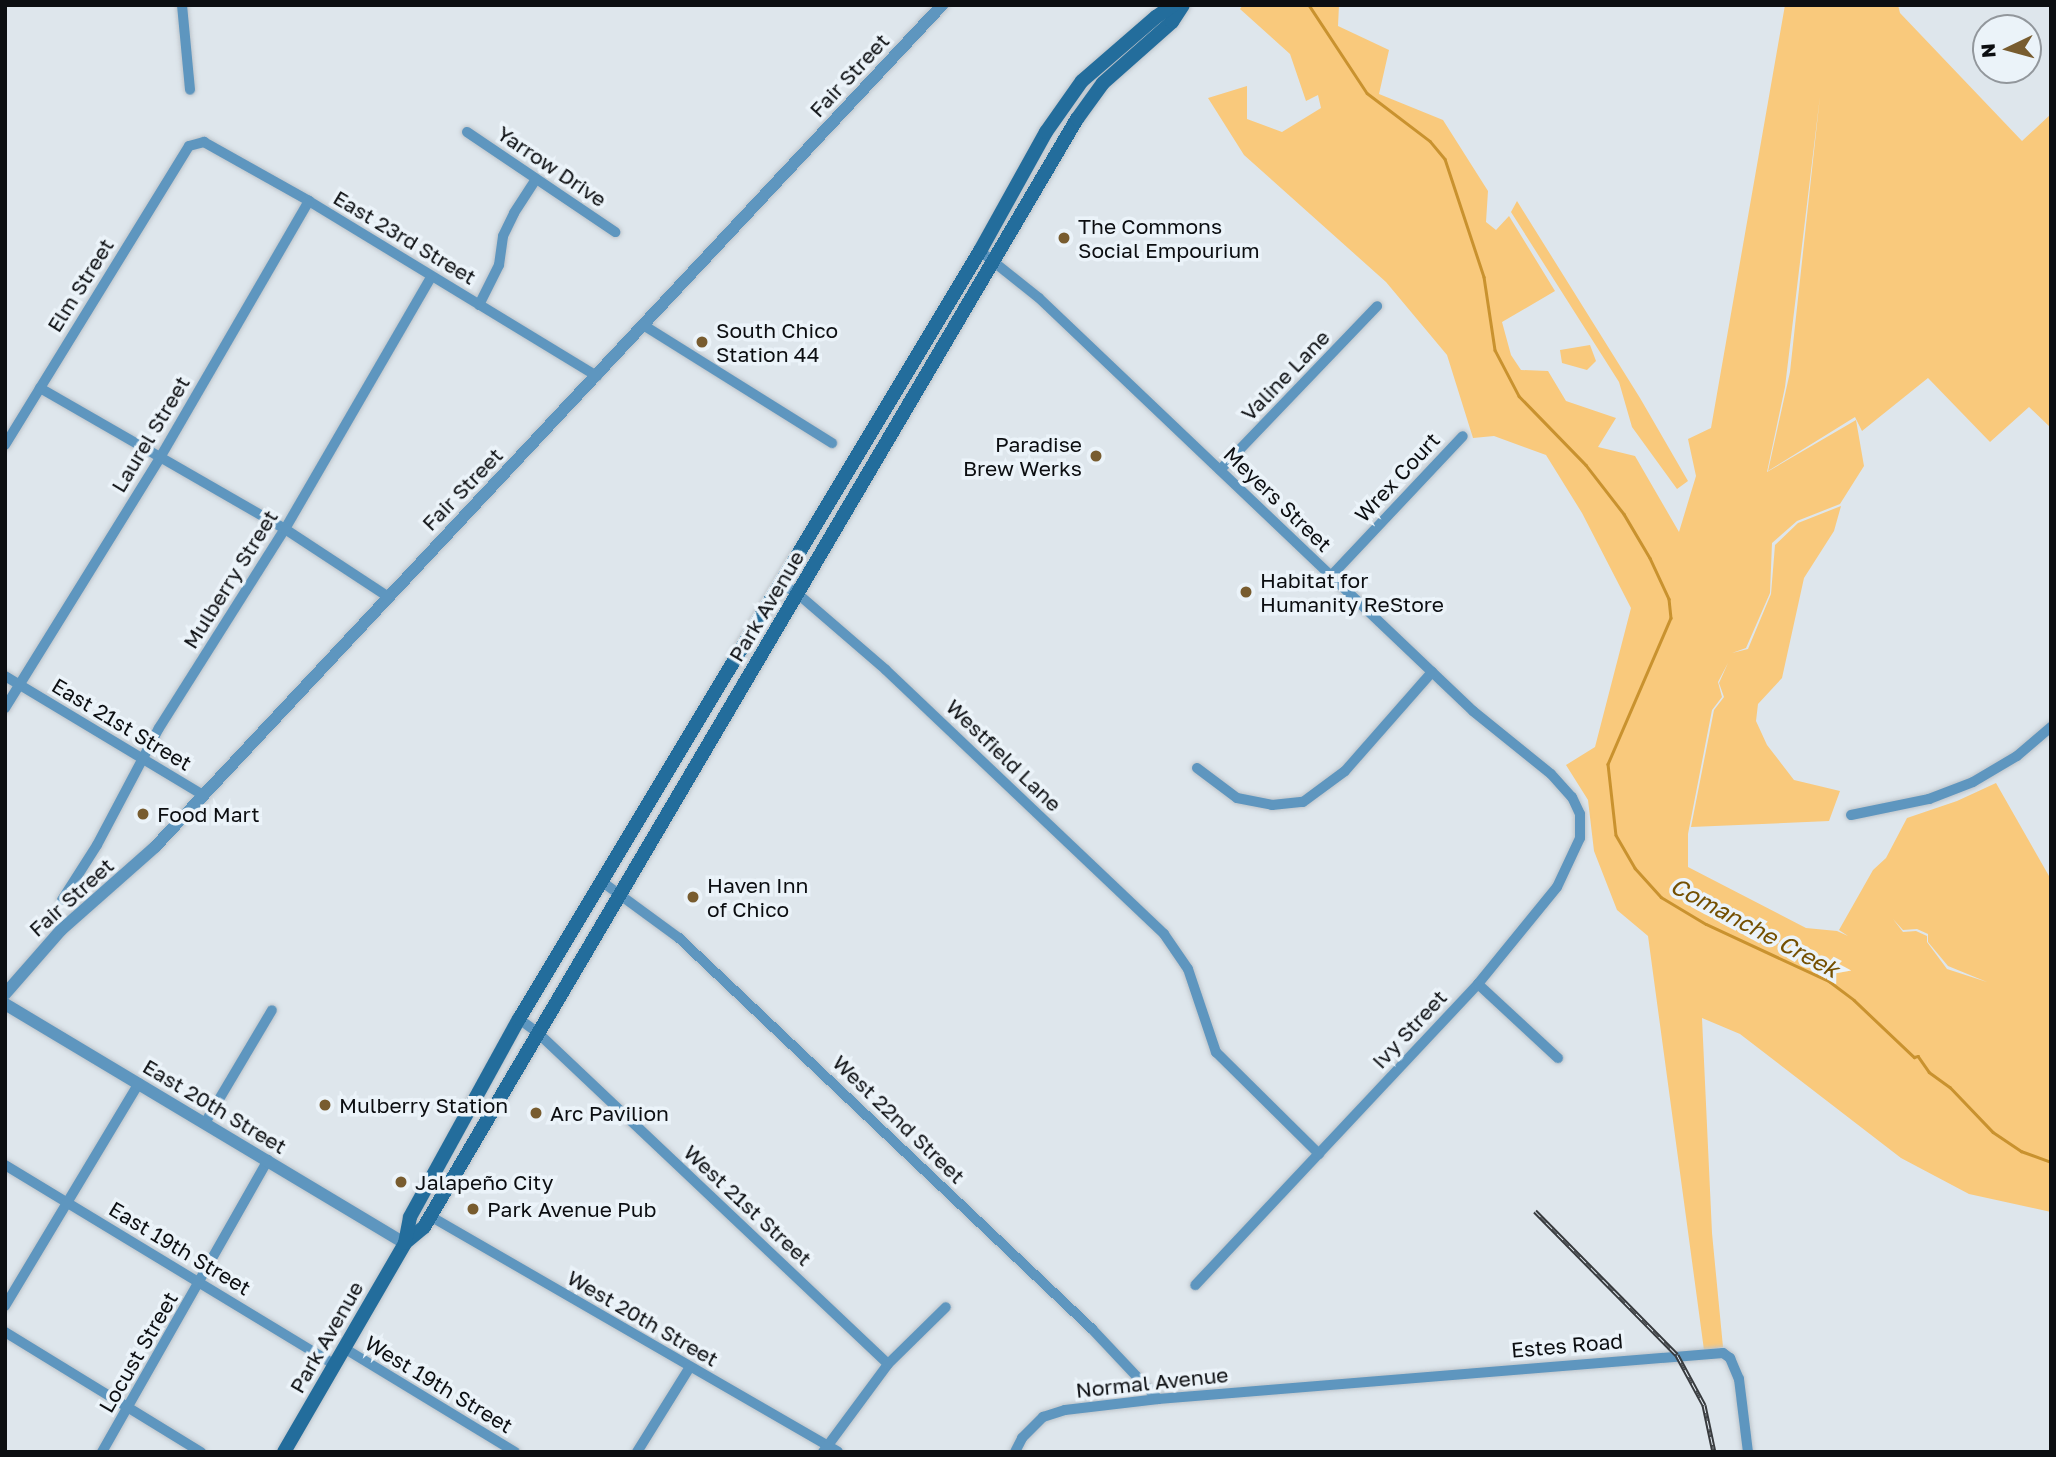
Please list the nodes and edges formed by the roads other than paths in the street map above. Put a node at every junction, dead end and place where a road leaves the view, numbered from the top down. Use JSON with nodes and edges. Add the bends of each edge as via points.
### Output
{"nodes":[{"id":1,"x":182,"y":5,"type":"edge"},
{"id":2,"x":942,"y":5,"type":"edge"},
{"id":3,"x":1173,"y":5,"type":"edge"},
{"id":4,"x":1183,"y":5,"type":"edge"},
{"id":5,"x":1157,"y":11,"type":"edge"},
{"id":6,"x":190,"y":90,"type":"dead end"},
{"id":7,"x":467,"y":132,"type":"dead end"},
{"id":8,"x":189,"y":146,"type":"joint"},
{"id":9,"x":536,"y":179,"type":"junction"},
{"id":10,"x":309,"y":201,"type":"junction"},
{"id":11,"x":615,"y":232,"type":"dead end"},
{"id":12,"x":980,"y":251,"type":"junction"},
{"id":13,"x":995,"y":261,"type":"junction"},
{"id":14,"x":431,"y":277,"type":"junction"},
{"id":15,"x":479,"y":305,"type":"junction"},
{"id":16,"x":1377,"y":306,"type":"dead end"},
{"id":17,"x":643,"y":325,"type":"junction"},
{"id":18,"x":597,"y":376,"type":"junction"},
{"id":19,"x":40,"y":388,"type":"junction"},
{"id":20,"x":1463,"y":436,"type":"dead end"},
{"id":21,"x":832,"y":443,"type":"dead end"},
{"id":22,"x":5,"y":445,"type":"edge"},
{"id":23,"x":161,"y":456,"type":"junction"},
{"id":24,"x":1220,"y":470,"type":"junction"},
{"id":25,"x":285,"y":529,"type":"junction"},
{"id":26,"x":1331,"y":576,"type":"junction"},
{"id":27,"x":780,"y":583,"type":"junction"},
{"id":28,"x":798,"y":594,"type":"junction"},
{"id":29,"x":387,"y":596,"type":"junction"},
{"id":30,"x":1432,"y":672,"type":"junction"},
{"id":31,"x":5,"y":676,"type":"edge"},
{"id":32,"x":20,"y":685,"type":"junction"},
{"id":33,"x":5,"y":708,"type":"edge"},
{"id":34,"x":2051,"y":727,"type":"edge"},
{"id":35,"x":142,"y":758,"type":"junction"},
{"id":36,"x":1197,"y":768,"type":"dead end"},
{"id":37,"x":1551,"y":774,"type":"joint"},
{"id":38,"x":203,"y":795,"type":"junction"},
{"id":39,"x":1851,"y":815,"type":"dead end"},
{"id":40,"x":601,"y":881,"type":"junction"},
{"id":41,"x":619,"y":892,"type":"junction"},
{"id":42,"x":61,"y":900,"type":"dead end"},
{"id":43,"x":1478,"y":984,"type":"junction"},
{"id":44,"x":5,"y":993,"type":"edge"},
{"id":45,"x":5,"y":1004,"type":"edge"},
{"id":46,"x":272,"y":1010,"type":"dead end"},
{"id":47,"x":519,"y":1019,"type":"junction"},
{"id":48,"x":537,"y":1032,"type":"junction"},
{"id":49,"x":1558,"y":1058,"type":"dead end"},
{"id":50,"x":139,"y":1083,"type":"junction"},
{"id":51,"x":205,"y":1123,"type":"junction"},
{"id":52,"x":1319,"y":1154,"type":"junction"},
{"id":53,"x":268,"y":1160,"type":"junction"},
{"id":54,"x":5,"y":1165,"type":"edge"},
{"id":55,"x":67,"y":1203,"type":"junction"},
{"id":56,"x":430,"y":1216,"type":"junction"},
{"id":57,"x":405,"y":1243,"type":"junction"},
{"id":58,"x":201,"y":1283,"type":"junction"},
{"id":59,"x":1195,"y":1285,"type":"dead end"},
{"id":60,"x":5,"y":1306,"type":"edge"},
{"id":61,"x":946,"y":1307,"type":"dead end"},
{"id":62,"x":5,"y":1332,"type":"edge"},
{"id":63,"x":344,"y":1348,"type":"junction"},
{"id":64,"x":334,"y":1364,"type":"junction"},
{"id":65,"x":888,"y":1364,"type":"junction"},
{"id":66,"x":690,"y":1367,"type":"junction"},
{"id":67,"x":1310,"y":1386,"type":"joint"},
{"id":68,"x":1158,"y":1399,"type":"junction"},
{"id":69,"x":128,"y":1408,"type":"junction"},
{"id":70,"x":825,"y":1449,"type":"edge"},
{"id":71,"x":102,"y":1452,"type":"edge"},
{"id":72,"x":201,"y":1452,"type":"edge"},
{"id":73,"x":284,"y":1452,"type":"edge"},
{"id":74,"x":515,"y":1452,"type":"edge"},
{"id":75,"x":637,"y":1452,"type":"edge"},
{"id":76,"x":838,"y":1452,"type":"edge"},
{"id":77,"x":1015,"y":1452,"type":"edge"},
{"id":78,"x":1748,"y":1452,"type":"edge"}],
"edges":[{"from":1,"to":6,"type":"street"},
{"from":2,"to":17,"type":"street","name":"Fair Street"},
{"from":3,"to":5,"type":"main road","name":"Park Avenue"},
{"from":4,"to":13,"type":"main road","name":"Park Avenue","via":[[1171,22],[1103,83],[1077,119]]},
{"from":5,"to":12,"type":"main road","name":"Park Avenue","via":[[1068,98]]},
{"from":7,"to":9,"type":"street","name":"Yarrow Drive"},
{"from":8,"to":10,"type":"street","name":"East 23rd Street","via":[[212,145]]},
{"from":8,"to":19,"type":"street","name":"Elm Street"},
{"from":9,"to":11,"type":"street","name":"Yarrow Drive"},
{"from":9,"to":15,"type":"street","via":[[503,236],[499,265]]},
{"from":10,"to":14,"type":"street","name":"East 23rd Street"},
{"from":10,"to":23,"type":"street","name":"Laurel Street"},
{"from":12,"to":13,"type":"street","name":"Meyers Street"},
{"from":12,"to":27,"type":"main road","name":"Park Avenue"},
{"from":13,"to":24,"type":"street","name":"Meyers Street"},
{"from":13,"to":28,"type":"main road","name":"Park Avenue"},
{"from":14,"to":15,"type":"street","name":"East 23rd Street"},
{"from":14,"to":25,"type":"street","name":"Mulberry Street"},
{"from":15,"to":18,"type":"street","name":"East 23rd Street"},
{"from":16,"to":24,"type":"street","name":"Valine Lane"},
{"from":17,"to":18,"type":"street","name":"Fair Street"},
{"from":17,"to":21,"type":"street"},
{"from":18,"to":29,"type":"street","name":"Fair Street"},
{"from":19,"to":22,"type":"street","name":"Elm Street"},
{"from":19,"to":23,"type":"street"},
{"from":20,"to":26,"type":"street","name":"Wrex Court"},
{"from":23,"to":25,"type":"street"},
{"from":23,"to":32,"type":"street","name":"Laurel Street"},
{"from":24,"to":26,"type":"street","name":"Meyers Street"},
{"from":25,"to":29,"type":"street"},
{"from":25,"to":35,"type":"street","name":"Mulberry Street"},
{"from":26,"to":30,"type":"street","name":"Meyers Street"},
{"from":27,"to":28,"type":"street","name":"Westfield Lane"},
{"from":27,"to":40,"type":"main road","name":"Park Avenue"},
{"from":28,"to":41,"type":"main road","name":"Park Avenue"},
{"from":28,"to":52,"type":"street","name":"Westfield Lane","via":[[886,670],[1164,934],[1188,969],[1216,1052]]},
{"from":29,"to":38,"type":"street","name":"Fair Street"},
{"from":30,"to":36,"type":"street","via":[[1345,771],[1303,802],[1272,805],[1237,798]]},
{"from":30,"to":37,"type":"street","name":"Meyers Street"},
{"from":31,"to":32,"type":"street"},
{"from":32,"to":33,"type":"street","name":"Laurel Street"},
{"from":32,"to":35,"type":"street","name":"East 21st Street"},
{"from":34,"to":39,"type":"street","via":[[2017,756],[1973,782],[1929,799]]},
{"from":35,"to":38,"type":"street","name":"East 21st Street"},
{"from":35,"to":42,"type":"street","name":"Mulberry Street","via":[[97,845]]},
{"from":37,"to":43,"type":"street","name":"Ivy Street","via":[[1572,797],[1580,814],[1580,838],[1557,887]]},
{"from":38,"to":44,"type":"street","name":"Fair Street","via":[[155,848],[61,930]]},
{"from":40,"to":41,"type":"street","name":"West 22nd Street"},
{"from":40,"to":47,"type":"main road","name":"Park Avenue"},
{"from":41,"to":48,"type":"main road","name":"Park Avenue"},
{"from":41,"to":68,"type":"street","name":"West 22nd Street","via":[[711,967],[1092,1329]]},
{"from":43,"to":49,"type":"street"},
{"from":43,"to":52,"type":"street","name":"Ivy Street"},
{"from":45,"to":50,"type":"street","name":"East 20th Street"},
{"from":46,"to":51,"type":"street"},
{"from":47,"to":48,"type":"street","name":"West 21st Street"},
{"from":47,"to":57,"type":"main road","name":"Park Avenue","via":[[410,1217]]},
{"from":48,"to":56,"type":"main road","name":"Park Avenue"},
{"from":48,"to":65,"type":"street","name":"West 21st Street"},
{"from":50,"to":51,"type":"street","name":"East 20th Street"},
{"from":50,"to":55,"type":"street"},
{"from":51,"to":53,"type":"street","name":"East 20th Street"},
{"from":52,"to":59,"type":"street","name":"Ivy Street"},
{"from":53,"to":57,"type":"street","name":"East 20th Street"},
{"from":53,"to":58,"type":"street","name":"Locust Street"},
{"from":54,"to":55,"type":"street","name":"East 19th Street"},
{"from":55,"to":58,"type":"street","name":"East 19th Street"},
{"from":55,"to":60,"type":"street"},
{"from":56,"to":57,"type":"main road","name":"Park Avenue"},
{"from":56,"to":66,"type":"street","name":"West 20th Street"},
{"from":57,"to":63,"type":"main road","name":"Park Avenue"},
{"from":58,"to":64,"type":"street","name":"East 19th Street"},
{"from":58,"to":69,"type":"street","name":"Locust Street"},
{"from":61,"to":65,"type":"street"},
{"from":62,"to":69,"type":"street"},
{"from":63,"to":64,"type":"main road","name":"Park Avenue"},
{"from":63,"to":74,"type":"street","name":"West 19th Street"},
{"from":64,"to":73,"type":"main road","name":"Park Avenue"},
{"from":65,"to":70,"type":"street"},
{"from":66,"to":70,"type":"street","name":"West 20th Street"},
{"from":66,"to":75,"type":"street"},
{"from":67,"to":68,"type":"street","name":"Normal Avenue"},
{"from":67,"to":78,"type":"street","name":"Estes Road","via":[[1723,1353],[1739,1379]]},
{"from":68,"to":77,"type":"street","name":"Normal Avenue","via":[[1065,1410],[1043,1417]]},
{"from":69,"to":71,"type":"street","name":"Locust Street"},
{"from":69,"to":72,"type":"street"},
{"from":70,"to":76,"type":"street","name":"West 20th Street"}]}
